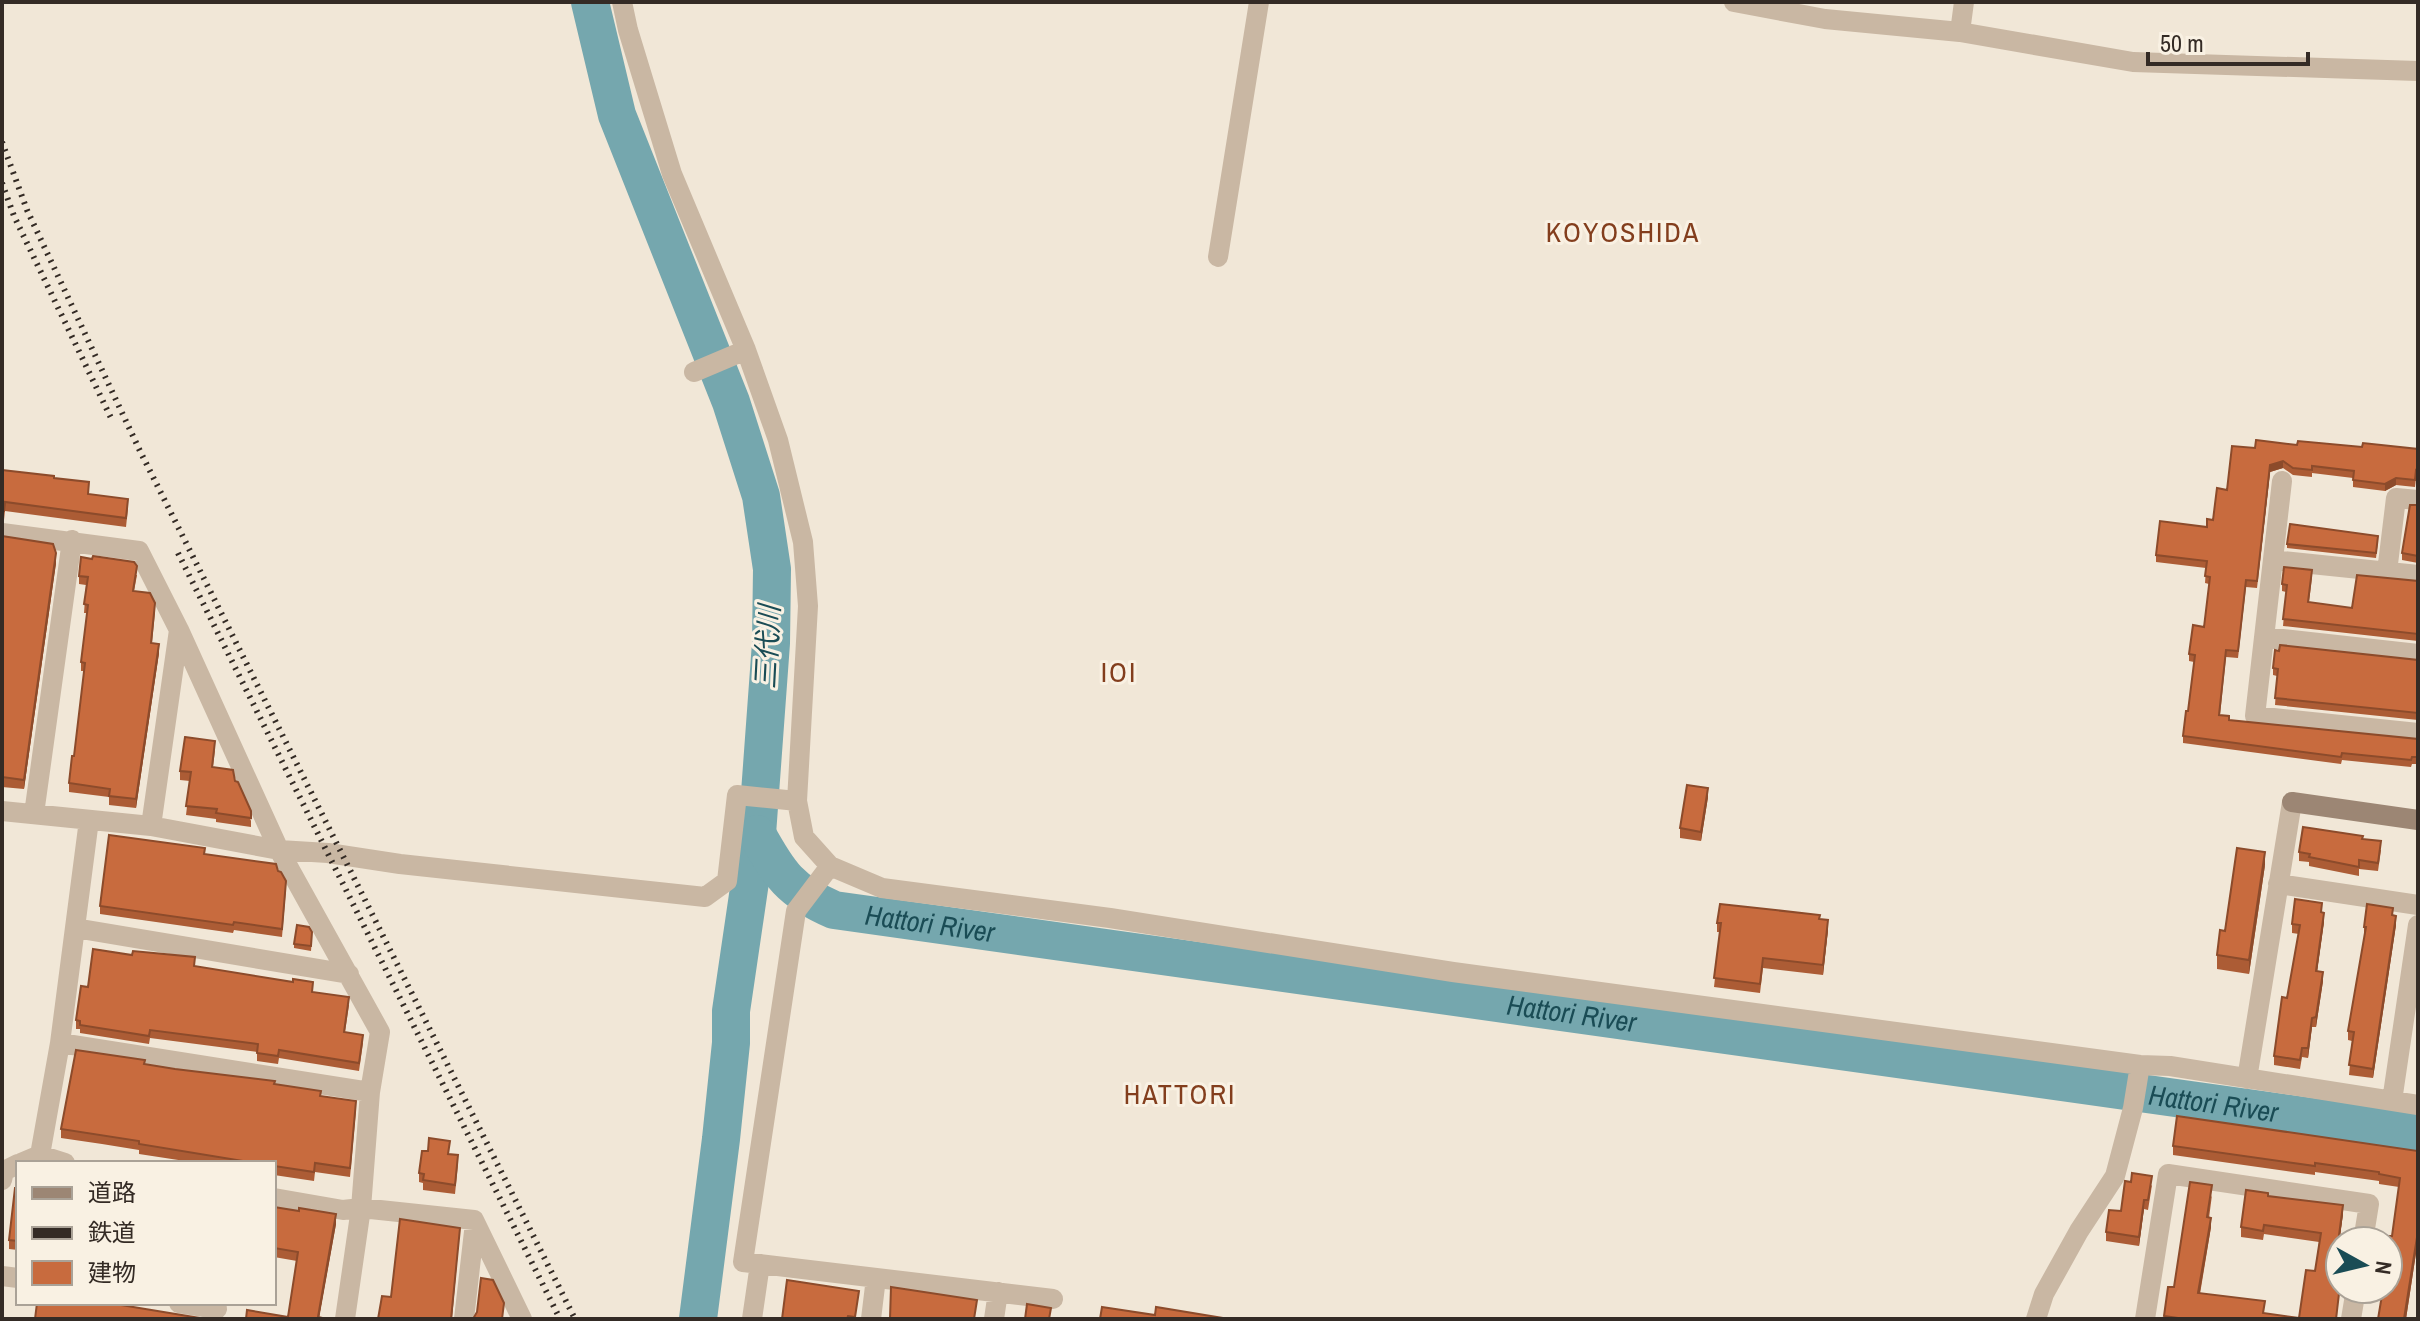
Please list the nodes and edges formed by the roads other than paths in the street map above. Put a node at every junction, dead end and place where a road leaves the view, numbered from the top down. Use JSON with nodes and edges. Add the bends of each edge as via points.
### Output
{"nodes":[{"id":1,"x":622,"y":2,"type":"edge"},
{"id":2,"x":1259,"y":2,"type":"edge"},
{"id":3,"x":1734,"y":2,"type":"edge"},
{"id":4,"x":1964,"y":2,"type":"edge"},
{"id":5,"x":1960,"y":32,"type":"junction"},
{"id":6,"x":2418,"y":71,"type":"edge"},
{"id":7,"x":1218,"y":257,"type":"dead end"},
{"id":8,"x":744,"y":351,"type":"junction"},
{"id":9,"x":696,"y":370,"type":"dead end"},
{"id":10,"x":2282,"y":481,"type":"dead end"},
{"id":11,"x":2418,"y":500,"type":"edge"},
{"id":12,"x":2,"y":533,"type":"edge"},
{"id":13,"x":72,"y":540,"type":"junction"},
{"id":14,"x":2273,"y":560,"type":"junction"},
{"id":15,"x":2387,"y":572,"type":"junction"},
{"id":16,"x":2418,"y":575,"type":"edge"},
{"id":17,"x":179,"y":630,"type":"junction"},
{"id":18,"x":2264,"y":637,"type":"junction"},
{"id":19,"x":2418,"y":654,"type":"edge"},
{"id":20,"x":2418,"y":733,"type":"edge"},
{"id":21,"x":793,"y":801,"type":"junction"},
{"id":22,"x":2,"y":811,"type":"edge"},
{"id":23,"x":34,"y":814,"type":"junction"},
{"id":24,"x":89,"y":820,"type":"junction"},
{"id":25,"x":2418,"y":820,"type":"edge"},
{"id":26,"x":151,"y":826,"type":"junction"},
{"id":27,"x":279,"y":850,"type":"junction"},
{"id":28,"x":826,"y":871,"type":"junction"},
{"id":29,"x":2278,"y":884,"type":"junction"},
{"id":30,"x":2418,"y":905,"type":"edge"},
{"id":31,"x":2418,"y":925,"type":"edge"},
{"id":32,"x":75,"y":928,"type":"junction"},
{"id":33,"x":2416,"y":947,"type":"edge"},
{"id":34,"x":349,"y":974,"type":"junction"},
{"id":35,"x":60,"y":1043,"type":"junction"},
{"id":36,"x":2140,"y":1065,"type":"junction"},
{"id":37,"x":2247,"y":1079,"type":"junction"},
{"id":38,"x":370,"y":1092,"type":"junction"},
{"id":39,"x":2392,"y":1101,"type":"junction"},
{"id":40,"x":2418,"y":1105,"type":"edge"},
{"id":41,"x":26,"y":1161,"type":"edge"},
{"id":42,"x":16,"y":1166,"type":"edge"},
{"id":43,"x":2,"y":1180,"type":"edge"},
{"id":44,"x":276,"y":1198,"type":"edge"},
{"id":45,"x":361,"y":1208,"type":"junction"},
{"id":46,"x":475,"y":1223,"type":"junction"},
{"id":47,"x":2366,"y":1225,"type":"edge"},
{"id":48,"x":760,"y":1264,"type":"junction"},
{"id":49,"x":876,"y":1278,"type":"junction"},
{"id":50,"x":998,"y":1292,"type":"junction"},
{"id":51,"x":1053,"y":1299,"type":"dead end"},
{"id":52,"x":192,"y":1305,"type":"edge"},
{"id":53,"x":217,"y":1309,"type":"dead end"},
{"id":54,"x":345,"y":1319,"type":"edge"},
{"id":55,"x":464,"y":1319,"type":"edge"},
{"id":56,"x":522,"y":1319,"type":"edge"},
{"id":57,"x":752,"y":1319,"type":"edge"},
{"id":58,"x":871,"y":1319,"type":"edge"},
{"id":59,"x":994,"y":1319,"type":"edge"},
{"id":60,"x":2036,"y":1319,"type":"edge"},
{"id":61,"x":2145,"y":1319,"type":"edge"}],
"edges":[{"from":1,"to":8,"type":"street","via":[[672,174]]},
{"from":2,"to":7,"type":"street"},
{"from":3,"to":5,"type":"street","via":[[1825,19]]},
{"from":4,"to":5,"type":"street"},
{"from":5,"to":6,"type":"street","via":[[2133,62]]},
{"from":8,"to":9,"type":"street"},
{"from":8,"to":21,"type":"street","via":[[778,440],[803,542],[808,606]]},
{"from":10,"to":14,"type":"street"},
{"from":11,"to":15,"type":"street","via":[[2396,498]]},
{"from":12,"to":13,"type":"street"},
{"from":13,"to":17,"type":"street","via":[[139,551]]},
{"from":13,"to":23,"type":"street"},
{"from":14,"to":15,"type":"street"},
{"from":14,"to":18,"type":"street"},
{"from":15,"to":16,"type":"street"},
{"from":17,"to":26,"type":"street"},
{"from":17,"to":27,"type":"street"},
{"from":18,"to":19,"type":"street"},
{"from":18,"to":20,"type":"street","via":[[2255,716]]},
{"from":21,"to":27,"type":"street","via":[[737,795],[727,881],[705,897]]},
{"from":21,"to":28,"type":"street","via":[[804,837]]},
{"from":22,"to":23,"type":"street"},
{"from":23,"to":24,"type":"street"},
{"from":24,"to":26,"type":"street"},
{"from":24,"to":32,"type":"street"},
{"from":25,"to":29,"type":"street","via":[[2292,802]]},
{"from":26,"to":27,"type":"street"},
{"from":27,"to":34,"type":"street"},
{"from":28,"to":36,"type":"street","via":[[882,888]]},
{"from":28,"to":48,"type":"street","via":[[796,911],[743,1262]]},
{"from":29,"to":30,"type":"street"},
{"from":29,"to":37,"type":"street"},
{"from":31,"to":33,"type":"street"},
{"from":32,"to":34,"type":"street"},
{"from":32,"to":35,"type":"street"},
{"from":33,"to":39,"type":"street"},
{"from":34,"to":38,"type":"street","via":[[380,1032]]},
{"from":35,"to":38,"type":"street"},
{"from":35,"to":41,"type":"street"},
{"from":36,"to":37,"type":"street"},
{"from":36,"to":60,"type":"street","via":[[2115,1176],[2072,1243]]},
{"from":37,"to":39,"type":"street"},
{"from":38,"to":45,"type":"street"},
{"from":39,"to":40,"type":"street"},
{"from":42,"to":43,"type":"street","via":[[4,1171]]},
{"from":44,"to":45,"type":"street","via":[[343,1210]]},
{"from":45,"to":46,"type":"street"},
{"from":45,"to":54,"type":"street"},
{"from":46,"to":55,"type":"street"},
{"from":46,"to":56,"type":"street"},
{"from":47,"to":61,"type":"street","via":[[2369,1204],[2168,1174]]},
{"from":48,"to":49,"type":"street"},
{"from":48,"to":57,"type":"street"},
{"from":49,"to":50,"type":"street"},
{"from":49,"to":58,"type":"street"},
{"from":50,"to":51,"type":"street"},
{"from":50,"to":59,"type":"street"},
{"from":52,"to":53,"type":"street"}]}
